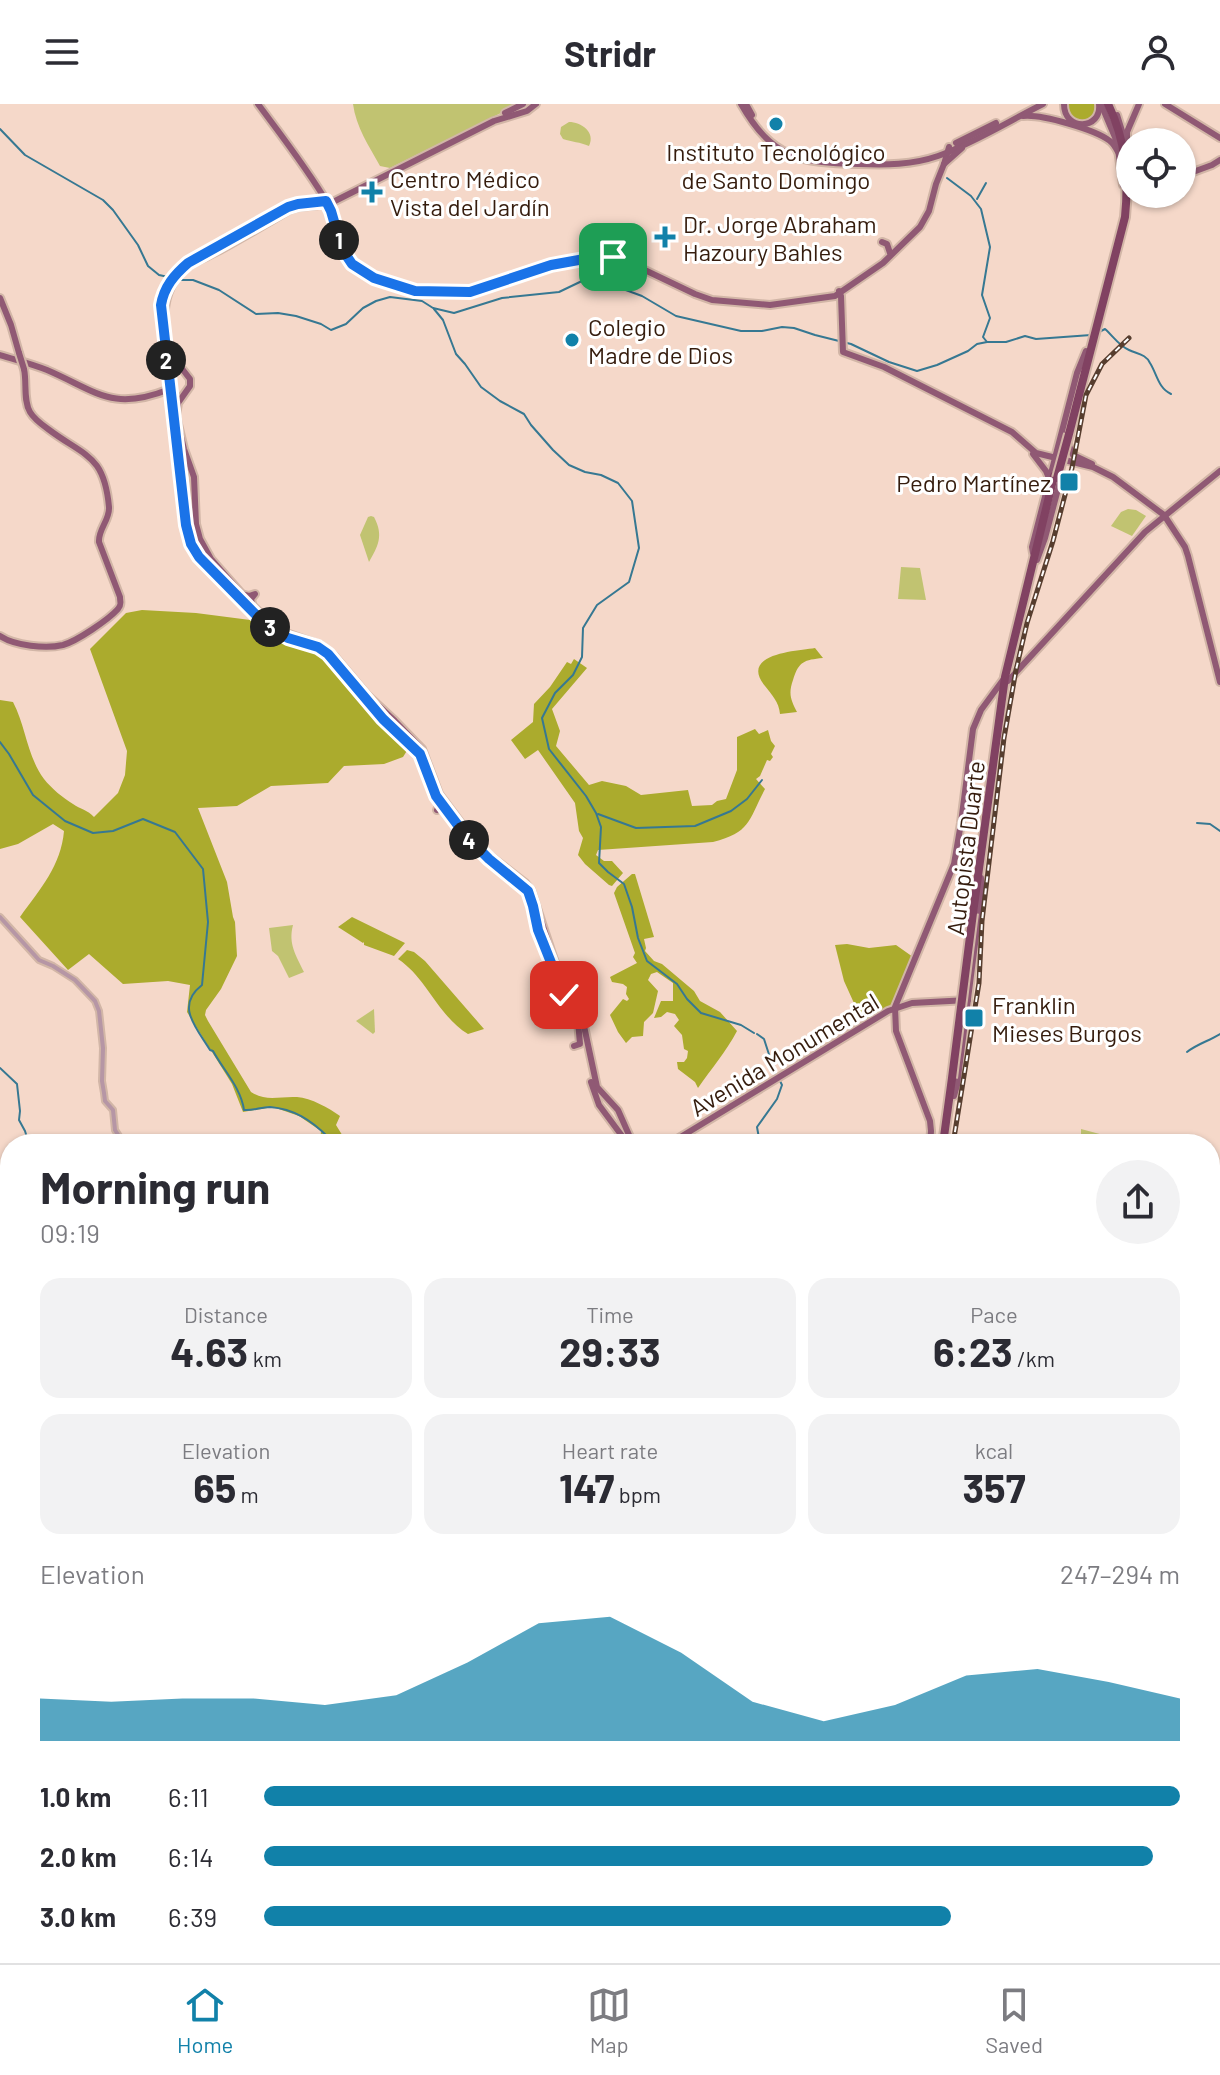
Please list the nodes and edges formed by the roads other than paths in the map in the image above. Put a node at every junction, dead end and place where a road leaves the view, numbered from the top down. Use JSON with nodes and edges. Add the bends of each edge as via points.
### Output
{"nodes":[{"id":1,"x":260,"y":104,"type":"edge"},
{"id":2,"x":743,"y":104,"type":"edge"},
{"id":3,"x":1026,"y":104,"type":"edge"},
{"id":4,"x":1035,"y":104,"type":"edge"},
{"id":5,"x":1043,"y":104,"type":"edge"},
{"id":6,"x":1064,"y":104,"type":"edge"},
{"id":7,"x":1139,"y":104,"type":"edge"},
{"id":8,"x":1165,"y":104,"type":"edge"},
{"id":9,"x":527,"y":106,"type":"edge"},
{"id":10,"x":1107,"y":108,"type":"edge"},
{"id":11,"x":1018,"y":114,"type":"junction"},
{"id":12,"x":1088,"y":127,"type":"junction"},
{"id":13,"x":1117,"y":128,"type":"edge"},
{"id":14,"x":1129,"y":128,"type":"edge"},
{"id":15,"x":1116,"y":134,"type":"edge"},
{"id":16,"x":1220,"y":138,"type":"edge"},
{"id":17,"x":1116,"y":139,"type":"edge"},
{"id":18,"x":973,"y":140,"type":"junction"},
{"id":19,"x":1116,"y":149,"type":"edge"},
{"id":20,"x":947,"y":150,"type":"junction"},
{"id":21,"x":931,"y":158,"type":"junction"},
{"id":22,"x":1220,"y":160,"type":"edge"},
{"id":23,"x":942,"y":164,"type":"junction"},
{"id":24,"x":1196,"y":171,"type":"edge"},
{"id":25,"x":934,"y":183,"type":"junction"},
{"id":26,"x":328,"y":200,"type":"junction"},
{"id":27,"x":317,"y":203,"type":"junction"},
{"id":28,"x":1123,"y":208,"type":"edge"},
{"id":29,"x":1126,"y":208,"type":"edge"},
{"id":30,"x":334,"y":215,"type":"junction"},
{"id":31,"x":1125,"y":217,"type":"junction"},
{"id":32,"x":882,"y":242,"type":"dead end"},
{"id":33,"x":890,"y":253,"type":"junction"},
{"id":34,"x":173,"y":280,"type":"junction"},
{"id":35,"x":840,"y":292,"type":"junction"},
{"id":36,"x":0,"y":298,"type":"edge"},
{"id":37,"x":1091,"y":341,"type":"junction"},
{"id":38,"x":0,"y":353,"type":"edge"},
{"id":39,"x":180,"y":368,"type":"junction"},
{"id":40,"x":168,"y":373,"type":"junction"},
{"id":41,"x":169,"y":388,"type":"junction"},
{"id":42,"x":158,"y":392,"type":"junction"},
{"id":43,"x":171,"y":399,"type":"junction"},
{"id":44,"x":175,"y":426,"type":"junction"},
{"id":45,"x":1065,"y":435,"type":"junction"},
{"id":46,"x":1069,"y":446,"type":"junction"},
{"id":47,"x":1029,"y":448,"type":"junction"},
{"id":48,"x":1045,"y":453,"type":"junction"},
{"id":49,"x":1055,"y":457,"type":"junction"},
{"id":50,"x":1065,"y":461,"type":"junction"},
{"id":51,"x":1092,"y":464,"type":"junction"},
{"id":52,"x":1220,"y":471,"type":"edge"},
{"id":53,"x":1054,"y":477,"type":"junction"},
{"id":54,"x":194,"y":486,"type":"junction"},
{"id":55,"x":182,"y":491,"type":"junction"},
{"id":56,"x":1165,"y":514,"type":"junction"},
{"id":57,"x":186,"y":525,"type":"junction"},
{"id":58,"x":197,"y":529,"type":"junction"},
{"id":59,"x":1035,"y":558,"type":"junction"},
{"id":60,"x":226,"y":583,"type":"junction"},
{"id":61,"x":0,"y":636,"type":"edge"},
{"id":62,"x":1017,"y":665,"type":"junction"},
{"id":63,"x":1220,"y":670,"type":"edge"},
{"id":64,"x":1007,"y":679,"type":"junction"},
{"id":65,"x":1220,"y":682,"type":"edge"},
{"id":66,"x":998,"y":695,"type":"junction"},
{"id":67,"x":390,"y":721,"type":"junction"},
{"id":68,"x":399,"y":730,"type":"junction"},
{"id":69,"x":438,"y":799,"type":"junction"},
{"id":70,"x":437,"y":810,"type":"dead end"},
{"id":71,"x":979,"y":878,"type":"junction"},
{"id":72,"x":0,"y":917,"type":"edge"},
{"id":73,"x":542,"y":932,"type":"junction"},
{"id":74,"x":955,"y":999,"type":"junction"},
{"id":75,"x":968,"y":1000,"type":"junction"},
{"id":76,"x":895,"y":1007,"type":"junction"},
{"id":77,"x":578,"y":1021,"type":"junction"},
{"id":78,"x":587,"y":1057,"type":"junction"},
{"id":79,"x":952,"y":1098,"type":"junction"},
{"id":80,"x":612,"y":1104,"type":"junction"},
{"id":81,"x":605,"y":1115,"type":"junction"},
{"id":82,"x":118,"y":1134,"type":"edge"},
{"id":83,"x":621,"y":1134,"type":"edge"},
{"id":84,"x":627,"y":1134,"type":"edge"},
{"id":85,"x":685,"y":1134,"type":"edge"},
{"id":86,"x":931,"y":1134,"type":"edge"},
{"id":87,"x":947,"y":1134,"type":"edge"}],
"edges":[{"from":1,"to":26,"type":"main road"},
{"from":2,"to":20,"type":"main road","via":[[778,144],[818,160],[881,162]]},
{"from":2,"to":21,"type":"main road","via":[[765,138],[800,159],[886,165]]},
{"from":3,"to":11,"type":"main road"},
{"from":4,"to":11,"type":"main road"},
{"from":5,"to":11,"type":"main road"},
{"from":6,"to":12,"type":"main road","via":[[1068,118]]},
{"from":7,"to":14,"type":"main road"},
{"from":8,"to":16,"type":"main road"},
{"from":9,"to":26,"type":"main road"},
{"from":10,"to":12,"type":"main road"},
{"from":10,"to":13,"type":"main road"},
{"from":10,"to":15,"type":"highway","name":"Autopista Duarte"},
{"from":10,"to":17,"type":"main road","name":"Autopista Duarte"},
{"from":10,"to":31,"type":"highway","name":"Autopista Duarte","via":[[1122,140]]},
{"from":11,"to":12,"type":"main road"},
{"from":11,"to":18,"type":"main road"},
{"from":11,"to":20,"type":"main road"},
{"from":12,"to":19,"type":"main road"},
{"from":18,"to":20,"type":"main road"},
{"from":18,"to":23,"type":"main road"},
{"from":20,"to":21,"type":"main road"},
{"from":20,"to":23,"type":"main road"},
{"from":21,"to":23,"type":"main road"},
{"from":22,"to":24,"type":"main road"},
{"from":23,"to":25,"type":"main road"},
{"from":25,"to":33,"type":"main road","via":[[921,221]]},
{"from":25,"to":35,"type":"main road","via":[[926,217],[915,233]]},
{"from":26,"to":27,"type":"main road"},
{"from":26,"to":27,"type":"main road"},
{"from":26,"to":30,"type":"main road"},
{"from":27,"to":30,"type":"main road"},
{"from":27,"to":34,"type":"main road","via":[[288,207],[191,261]]},
{"from":28,"to":37,"type":"highway","name":"Autopista Duarte"},
{"from":29,"to":31,"type":"main road","name":"Autopista Duarte"},
{"from":30,"to":35,"type":"main road","via":[[344,248],[357,265],[382,279],[418,288],[476,288],[550,262],[605,253],[712,297],[770,303]]},
{"from":31,"to":37,"type":"highway","name":"Autopista Duarte"},
{"from":32,"to":33,"type":"main road"},
{"from":33,"to":35,"type":"main road"},
{"from":34,"to":39,"type":"main road","via":[[165,323],[170,363]]},
{"from":34,"to":40,"type":"main road","via":[[161,305]]},
{"from":35,"to":47,"type":"main road","via":[[842,345],[1012,432]]},
{"from":36,"to":61,"type":"main road","bridge":true,"via":[[24,369],[32,415],[91,458],[101,473],[109,510],[98,538],[121,602],[67,644],[19,645]]},
{"from":37,"to":45,"type":"highway","name":"Autopista Duarte"},
{"from":37,"to":46,"type":"main road","name":"Autopista Duarte"},
{"from":38,"to":42,"type":"main road","via":[[39,363],[107,395]]},
{"from":39,"to":40,"type":"main road"},
{"from":39,"to":54,"type":"main road","via":[[188,374],[190,386],[176,416]]},
{"from":40,"to":41,"type":"main road"},
{"from":40,"to":42,"type":"main road"},
{"from":41,"to":42,"type":"main road"},
{"from":41,"to":43,"type":"main road"},
{"from":42,"to":43,"type":"main road"},
{"from":43,"to":44,"type":"main road"},
{"from":44,"to":55,"type":"main road"},
{"from":44,"to":60,"type":"main road","via":[[187,541],[204,566]]},
{"from":45,"to":48,"type":"main road"},
{"from":45,"to":49,"type":"main road"},
{"from":45,"to":53,"type":"highway","name":"Autopista Duarte","bridge":true},
{"from":46,"to":50,"type":"main road","name":"Autopista Duarte"},
{"from":46,"to":51,"type":"main road","via":[[1073,455]]},
{"from":47,"to":48,"type":"main road"},
{"from":47,"to":49,"type":"main road"},
{"from":47,"to":53,"type":"main road"},
{"from":48,"to":49,"type":"main road"},
{"from":49,"to":50,"type":"main road"},
{"from":49,"to":53,"type":"main road"},
{"from":50,"to":51,"type":"main road"},
{"from":50,"to":56,"type":"main road","via":[[1101,471]]},
{"from":50,"to":59,"type":"main road","name":"Autopista Duarte"},
{"from":51,"to":56,"type":"main road"},
{"from":52,"to":56,"type":"main road"},
{"from":53,"to":59,"type":"highway","name":"Autopista Duarte"},
{"from":54,"to":55,"type":"main road","via":[[189,483]]},
{"from":54,"to":58,"type":"main road"},
{"from":55,"to":57,"type":"main road"},
{"from":56,"to":62,"type":"main road"},
{"from":56,"to":63,"type":"main road","via":[[1188,546]]},
{"from":56,"to":65,"type":"main road","via":[[1188,556]]},
{"from":57,"to":58,"type":"main road","via":[[195,543]]},
{"from":57,"to":60,"type":"main road","via":[[194,550]]},
{"from":58,"to":67,"type":"main road","via":[[211,559],[240,593],[255,594],[253,607],[264,618],[281,631],[324,647]]},
{"from":59,"to":62,"type":"highway","name":"Autopista Duarte"},
{"from":59,"to":64,"type":"highway","name":"Autopista Duarte"},
{"from":60,"to":67,"type":"main road","via":[[270,628],[328,654]]},
{"from":62,"to":64,"type":"highway","name":"Autopista Duarte"},
{"from":64,"to":66,"type":"highway","name":"Autopista Duarte"},
{"from":64,"to":71,"type":"highway","name":"Autopista Duarte"},
{"from":66,"to":71,"type":"highway","name":"Autopista Duarte"},
{"from":66,"to":76,"type":"main road","via":[[981,710],[973,729],[954,864]]},
{"from":67,"to":68,"type":"main road"},
{"from":68,"to":69,"type":"main road","via":[[420,754]]},
{"from":68,"to":73,"type":"main road","via":[[422,749],[439,794],[467,832],[531,890]]},
{"from":69,"to":70,"type":"main road"},
{"from":69,"to":73,"type":"main road","via":[[479,850],[528,891]]},
{"from":71,"to":74,"type":"main road","name":"Autopista Duarte"},
{"from":71,"to":75,"type":"main road"},
{"from":71,"to":79,"type":"highway","name":"Autopista Duarte","bridge":true},
{"from":72,"to":82,"type":"street","via":[[39,960],[81,985],[95,1001],[105,1101],[113,1110]]},
{"from":73,"to":77,"type":"main road"},
{"from":73,"to":80,"type":"main road","via":[[584,1026],[597,1087]]},
{"from":74,"to":75,"type":"main road","name":"Avenida Monumental"},
{"from":74,"to":76,"type":"main road","name":"Avenida Monumental"},
{"from":74,"to":79,"type":"main road","name":"Autopista Duarte","via":[[948,1085]]},
{"from":75,"to":79,"type":"main road"},
{"from":76,"to":85,"type":"main road","name":"Avenida Monumental"},
{"from":76,"to":86,"type":"main road","via":[[896,1031]]},
{"from":77,"to":78,"type":"main road"},
{"from":77,"to":78,"type":"main road","via":[[581,1042],[574,1048],[583,1048]]},
{"from":78,"to":81,"type":"main road"},
{"from":79,"to":87,"type":"highway","name":"Autopista Duarte"},
{"from":80,"to":81,"type":"main road","via":[[616,1116]]},
{"from":80,"to":84,"type":"main road"},
{"from":81,"to":83,"type":"main road"}]}
